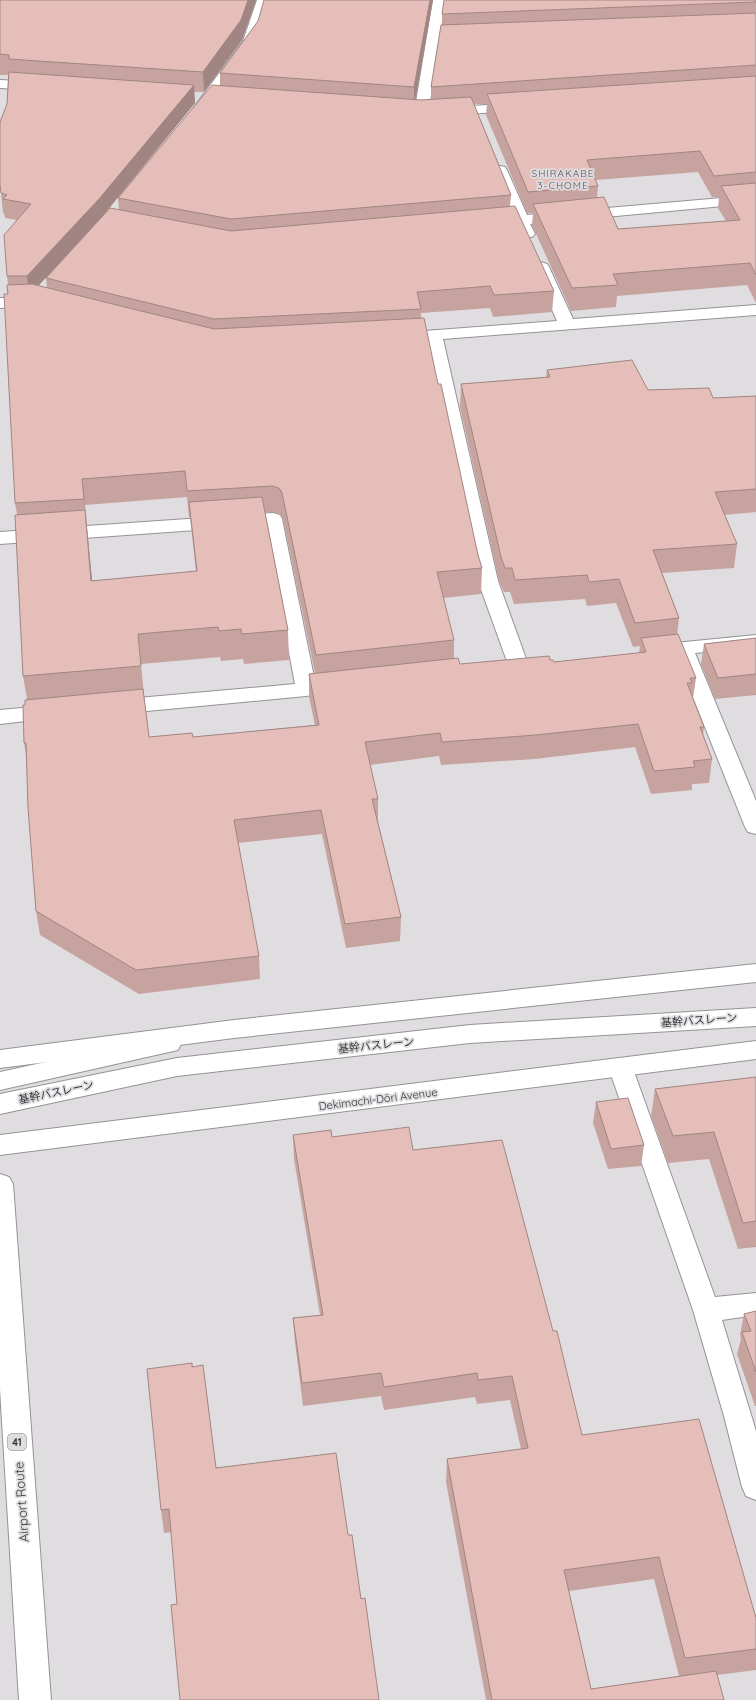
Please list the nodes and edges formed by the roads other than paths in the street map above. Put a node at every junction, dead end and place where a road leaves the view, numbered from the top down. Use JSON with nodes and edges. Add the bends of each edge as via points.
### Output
{"nodes":[{"id":1,"x":263,"y":0,"type":"edge"},
{"id":2,"x":439,"y":0,"type":"edge"},
{"id":3,"x":480,"y":38,"type":"edge"},
{"id":4,"x":433,"y":40,"type":"junction"},
{"id":5,"x":0,"y":84,"type":"edge"},
{"id":6,"x":54,"y":87,"type":"edge"},
{"id":7,"x":201,"y":98,"type":"junction"},
{"id":8,"x":224,"y":99,"type":"edge"},
{"id":9,"x":531,"y":106,"type":"edge"},
{"id":10,"x":476,"y":111,"type":"junction"},
{"id":11,"x":405,"y":112,"type":"edge"},
{"id":12,"x":421,"y":114,"type":"junction"},
{"id":13,"x":189,"y":122,"type":"edge"},
{"id":14,"x":482,"y":126,"type":"edge"},
{"id":15,"x":494,"y":155,"type":"edge"},
{"id":16,"x":756,"y":199,"type":"edge"},
{"id":17,"x":521,"y":221,"type":"junction"},
{"id":18,"x":474,"y":225,"type":"edge"},
{"id":19,"x":43,"y":299,"type":"edge"},
{"id":20,"x":0,"y":303,"type":"edge"},
{"id":21,"x":754,"y":314,"type":"edge"},
{"id":22,"x":567,"y":324,"type":"junction"},
{"id":23,"x":434,"y":336,"type":"junction"},
{"id":24,"x":387,"y":338,"type":"edge"},
{"id":25,"x":0,"y":538,"type":"edge"},
{"id":26,"x":756,"y":641,"type":"edge"},
{"id":27,"x":682,"y":648,"type":"junction"},
{"id":28,"x":636,"y":654,"type":"edge"},
{"id":29,"x":519,"y":667,"type":"edge"},
{"id":30,"x":361,"y":684,"type":"edge"},
{"id":31,"x":306,"y":690,"type":"junction"},
{"id":32,"x":100,"y":708,"type":"edge"},
{"id":33,"x":68,"y":711,"type":"edge"},
{"id":34,"x":0,"y":717,"type":"edge"},
{"id":35,"x":756,"y":828,"type":"edge"},
{"id":36,"x":756,"y":973,"type":"edge"},
{"id":37,"x":756,"y":1017,"type":"edge"},
{"id":38,"x":234,"y":1029,"type":"junction"},
{"id":39,"x":756,"y":1050,"type":"edge"},
{"id":40,"x":0,"y":1059,"type":"edge"},
{"id":41,"x":621,"y":1068,"type":"junction"},
{"id":42,"x":0,"y":1081,"type":"edge"},
{"id":43,"x":0,"y":1104,"type":"edge"},
{"id":44,"x":0,"y":1145,"type":"edge"},
{"id":45,"x":0,"y":1184,"type":"edge"},
{"id":46,"x":756,"y":1304,"type":"edge"},
{"id":47,"x":706,"y":1310,"type":"junction"},
{"id":48,"x":756,"y":1487,"type":"edge"},
{"id":49,"x":35,"y":1700,"type":"edge"}],
"edges":[{"from":1,"to":7,"type":"main road","via":[[250,41]]},
{"from":2,"to":4,"type":"main road"},
{"from":3,"to":4,"type":"main road"},
{"from":4,"to":12,"type":"main road"},
{"from":5,"to":6,"type":"main road"},
{"from":7,"to":8,"type":"main road"},
{"from":7,"to":13,"type":"main road"},
{"from":9,"to":10,"type":"main road"},
{"from":10,"to":12,"type":"main road"},
{"from":10,"to":14,"type":"main road"},
{"from":11,"to":12,"type":"main road"},
{"from":15,"to":17,"type":"main road"},
{"from":16,"to":17,"type":"main road"},
{"from":17,"to":18,"type":"main road"},
{"from":17,"to":22,"type":"main road"},
{"from":19,"to":20,"type":"main road"},
{"from":21,"to":22,"type":"main road"},
{"from":22,"to":23,"type":"main road"},
{"from":23,"to":24,"type":"main road"},
{"from":23,"to":29,"type":"main road","via":[[488,580]]},
{"from":25,"to":31,"type":"main road","via":[[273,519]]},
{"from":26,"to":27,"type":"main road"},
{"from":27,"to":28,"type":"main road"},
{"from":27,"to":35,"type":"main road"},
{"from":30,"to":31,"type":"main road"},
{"from":31,"to":32,"type":"main road"},
{"from":33,"to":34,"type":"main road"},
{"from":36,"to":38,"type":"main road"},
{"from":37,"to":43,"type":"main road","name":"基幹バスレーン","via":[[470,1034],[177,1067]]},
{"from":38,"to":40,"type":"main road"},
{"from":38,"to":42,"type":"main road","name":"基幹バスレーン"},
{"from":39,"to":41,"type":"main road","name":"Dekimachi-Dōri Avenue"},
{"from":41,"to":44,"type":"main road","name":"Dekimachi-Dōri Avenue"},
{"from":41,"to":47,"type":"main road"},
{"from":45,"to":49,"type":"main road","name":"Airport Route","number":"41"},
{"from":46,"to":47,"type":"main road"},
{"from":47,"to":48,"type":"main road"}]}
